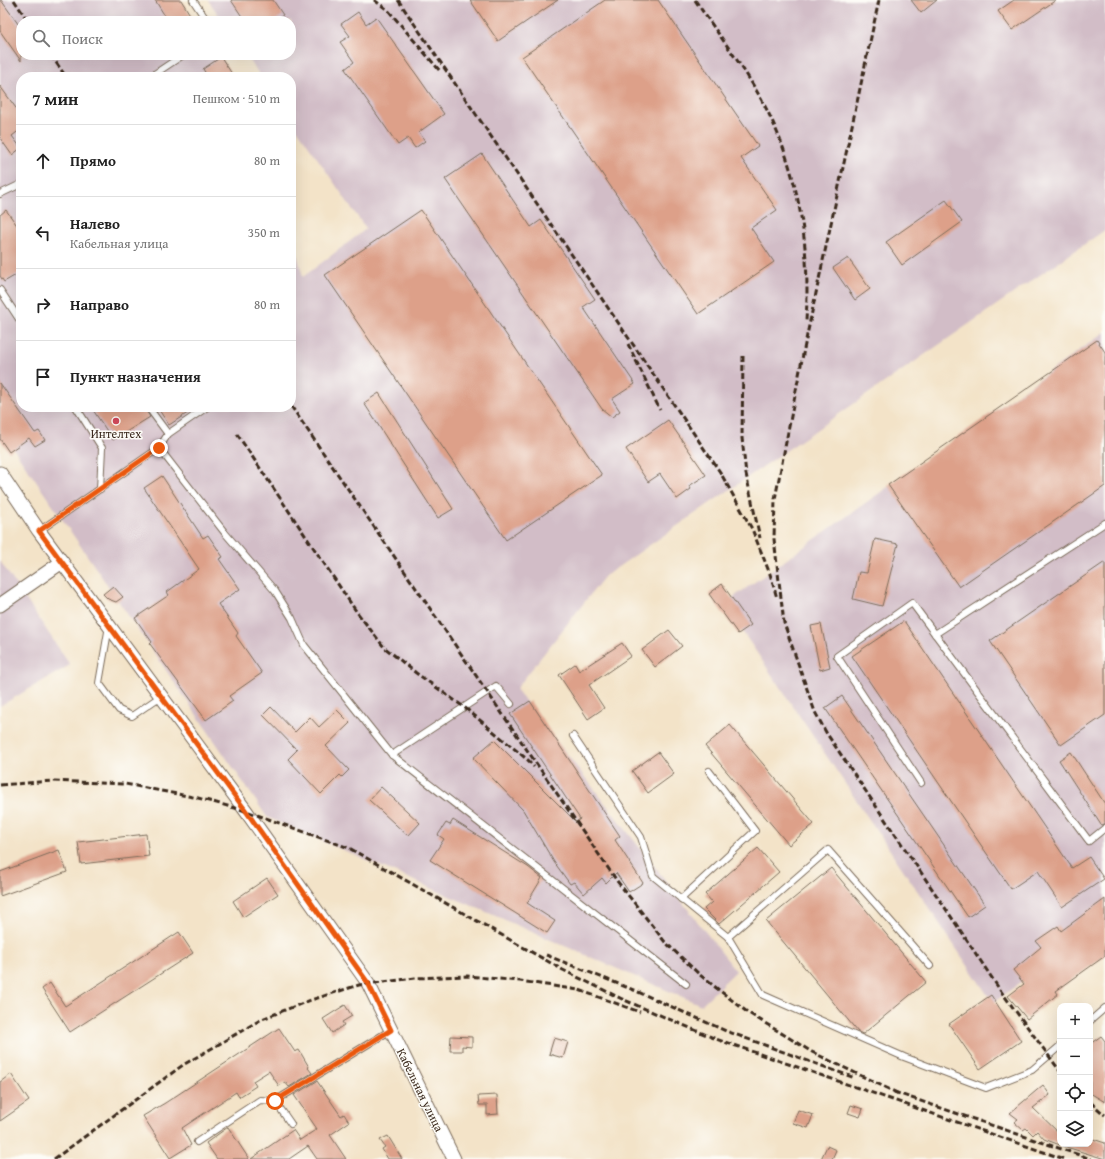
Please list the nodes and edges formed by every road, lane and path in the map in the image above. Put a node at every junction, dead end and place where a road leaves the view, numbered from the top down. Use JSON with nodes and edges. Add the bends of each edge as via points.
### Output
{"nodes":[{"id":1,"x":193,"y":0,"type":"edge"},
{"id":2,"x":204,"y":16,"type":"edge"},
{"id":3,"x":176,"y":60,"type":"edge"},
{"id":4,"x":158,"y":72,"type":"edge"},
{"id":5,"x":16,"y":186,"type":"edge"},
{"id":6,"x":0,"y":194,"type":"edge"},
{"id":7,"x":0,"y":290,"type":"edge"},
{"id":8,"x":16,"y":314,"type":"edge"},
{"id":9,"x":79,"y":412,"type":"edge"},
{"id":10,"x":152,"y":412,"type":"edge"},
{"id":11,"x":200,"y":412,"type":"edge"},
{"id":12,"x":168,"y":434,"type":"junction"},
{"id":13,"x":159,"y":448,"type":"junction"},
{"id":14,"x":0,"y":473,"type":"edge"},
{"id":15,"x":100,"y":489,"type":"junction"},
{"id":16,"x":1105,"y":523,"type":"edge"},
{"id":17,"x":39,"y":531,"type":"junction"},
{"id":18,"x":62,"y":562,"type":"junction"},
{"id":19,"x":0,"y":604,"type":"edge"},
{"id":20,"x":109,"y":625,"type":"junction"},
{"id":21,"x":935,"y":634,"type":"junction"},
{"id":22,"x":162,"y":696,"type":"junction"},
{"id":23,"x":511,"y":704,"type":"dead end"},
{"id":24,"x":573,"y":736,"type":"dead end"},
{"id":25,"x":392,"y":755,"type":"junction"},
{"id":26,"x":709,"y":771,"type":"dead end"},
{"id":27,"x":921,"y":784,"type":"dead end"},
{"id":28,"x":1105,"y":828,"type":"edge"},
{"id":29,"x":682,"y":899,"type":"junction"},
{"id":30,"x":728,"y":938,"type":"junction"},
{"id":31,"x":930,"y":966,"type":"dead end"},
{"id":32,"x":686,"y":984,"type":"dead end"},
{"id":33,"x":1105,"y":1008,"type":"edge"},
{"id":34,"x":1093,"y":1018,"type":"edge"},
{"id":35,"x":391,"y":1030,"type":"junction"},
{"id":36,"x":1057,"y":1049,"type":"edge"},
{"id":37,"x":275,"y":1101,"type":"junction"},
{"id":38,"x":291,"y":1124,"type":"dead end"},
{"id":39,"x":197,"y":1142,"type":"dead end"},
{"id":40,"x":454,"y":1159,"type":"edge"}],
"edges":[{"from":1,"to":2,"type":"lane"},
{"from":3,"to":4,"type":"lane"},
{"from":5,"to":6,"type":"lane"},
{"from":7,"to":8,"type":"lane"},
{"from":9,"to":15,"type":"lane","via":[[102,448]]},
{"from":10,"to":12,"type":"lane"},
{"from":11,"to":12,"type":"lane"},
{"from":12,"to":13,"type":"lane"},
{"from":13,"to":15,"type":"lane"},
{"from":13,"to":25,"type":"lane","via":[[225,533],[275,591],[292,618],[304,645]]},
{"from":14,"to":17,"type":"street","name":"Кабельная улица"},
{"from":15,"to":17,"type":"lane"},
{"from":16,"to":21,"type":"lane"},
{"from":17,"to":18,"type":"street","name":"Кабельная улица"},
{"from":18,"to":19,"type":"street"},
{"from":18,"to":20,"type":"street","name":"Кабельная улица"},
{"from":20,"to":22,"type":"street","name":"Кабельная улица"},
{"from":20,"to":22,"type":"lane","via":[[99,683],[119,710],[132,716]]},
{"from":21,"to":27,"type":"lane","via":[[912,603],[837,656]]},
{"from":21,"to":28,"type":"lane","via":[[1089,841]]},
{"from":22,"to":35,"type":"street","name":"Кабельная улица","via":[[368,983]]},
{"from":23,"to":25,"type":"lane","via":[[496,686]]},
{"from":24,"to":29,"type":"lane","via":[[641,837],[653,876]]},
{"from":25,"to":32,"type":"lane"},
{"from":26,"to":29,"type":"lane","via":[[755,831]]},
{"from":29,"to":30,"type":"lane"},
{"from":30,"to":31,"type":"lane","via":[[828,850]]},
{"from":30,"to":36,"type":"lane","via":[[763,995],[904,1057],[986,1088],[1032,1070]]},
{"from":33,"to":34,"type":"lane"},
{"from":35,"to":37,"type":"lane"},
{"from":35,"to":40,"type":"street","name":"Кабельная улица"},
{"from":37,"to":38,"type":"lane"},
{"from":37,"to":39,"type":"lane","via":[[260,1100]]}]}
